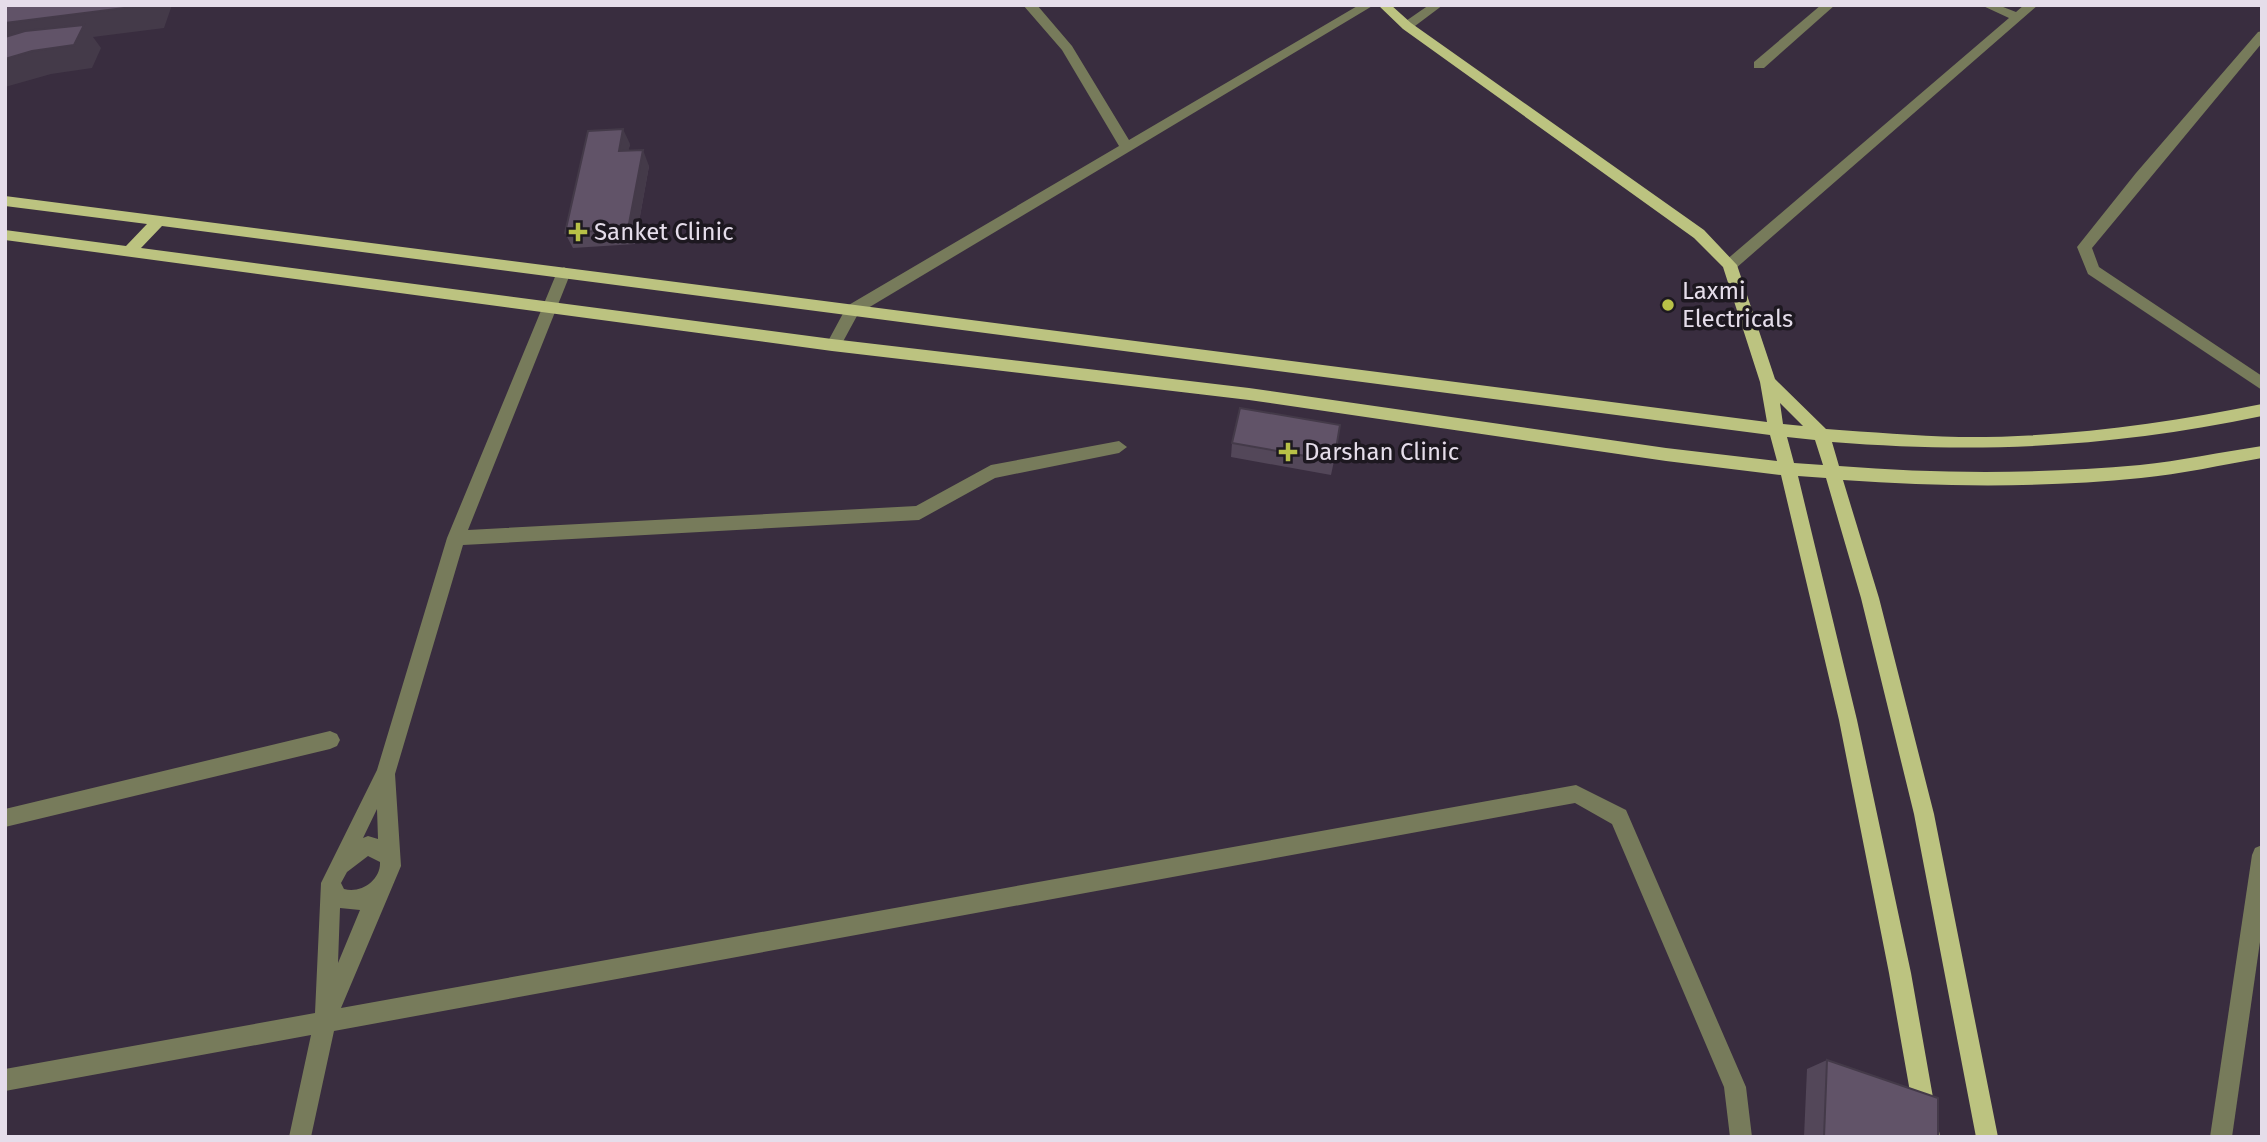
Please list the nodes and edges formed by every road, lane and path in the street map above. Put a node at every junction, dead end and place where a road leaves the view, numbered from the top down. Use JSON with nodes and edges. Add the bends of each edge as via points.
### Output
{"nodes":[{"id":1,"x":1029,"y":5,"type":"edge"},
{"id":2,"x":1368,"y":5,"type":"edge"},
{"id":3,"x":1384,"y":5,"type":"edge"},
{"id":4,"x":1437,"y":5,"type":"edge"},
{"id":5,"x":1829,"y":5,"type":"edge"},
{"id":6,"x":1987,"y":5,"type":"edge"},
{"id":7,"x":2032,"y":5,"type":"edge"},
{"id":8,"x":2018,"y":18,"type":"junction"},
{"id":9,"x":1407,"y":26,"type":"junction"},
{"id":10,"x":2262,"y":35,"type":"edge"},
{"id":11,"x":1759,"y":65,"type":"dead end"},
{"id":12,"x":1126,"y":147,"type":"junction"},
{"id":13,"x":5,"y":201,"type":"edge"},
{"id":14,"x":159,"y":220,"type":"junction"},
{"id":15,"x":5,"y":235,"type":"edge"},
{"id":16,"x":129,"y":252,"type":"junction"},
{"id":17,"x":1730,"y":265,"type":"junction"},
{"id":18,"x":564,"y":272,"type":"junction"},
{"id":19,"x":550,"y":308,"type":"junction"},
{"id":20,"x":852,"y":310,"type":"junction"},
{"id":21,"x":834,"y":345,"type":"junction"},
{"id":22,"x":1768,"y":383,"type":"junction"},
{"id":23,"x":2262,"y":384,"type":"edge"},
{"id":24,"x":2262,"y":410,"type":"edge"},
{"id":25,"x":1776,"y":428,"type":"junction"},
{"id":26,"x":1822,"y":435,"type":"junction"},
{"id":27,"x":1119,"y":447,"type":"dead end"},
{"id":28,"x":2262,"y":452,"type":"edge"},
{"id":29,"x":1788,"y":469,"type":"junction"},
{"id":30,"x":1833,"y":473,"type":"junction"},
{"id":31,"x":456,"y":538,"type":"junction"},
{"id":32,"x":330,"y":740,"type":"dead end"},
{"id":33,"x":386,"y":772,"type":"junction"},
{"id":34,"x":5,"y":818,"type":"edge"},
{"id":35,"x":389,"y":856,"type":"junction"},
{"id":36,"x":2261,"y":859,"type":"edge"},
{"id":37,"x":341,"y":861,"type":"junction"},
{"id":38,"x":331,"y":887,"type":"junction"},
{"id":39,"x":381,"y":887,"type":"junction"},
{"id":40,"x":325,"y":1020,"type":"junction"},
{"id":41,"x":5,"y":1080,"type":"edge"},
{"id":42,"x":300,"y":1137,"type":"edge"},
{"id":43,"x":1741,"y":1137,"type":"edge"},
{"id":44,"x":1929,"y":1137,"type":"edge"},
{"id":45,"x":1987,"y":1137,"type":"edge"},
{"id":46,"x":2221,"y":1137,"type":"edge"}],
"edges":[{"from":1,"to":12,"type":"street","via":[[1066,50]]},
{"from":2,"to":12,"type":"street"},
{"from":3,"to":9,"type":"main road"},
{"from":4,"to":9,"type":"street"},
{"from":5,"to":11,"type":"street"},
{"from":6,"to":8,"type":"street"},
{"from":7,"to":8,"type":"street"},
{"from":8,"to":17,"type":"street"},
{"from":9,"to":17,"type":"main road","via":[[1699,234]]},
{"from":10,"to":23,"type":"street","via":[[2084,247],[2092,270]]},
{"from":12,"to":20,"type":"street"},
{"from":13,"to":14,"type":"main road"},
{"from":14,"to":16,"type":"main road"},
{"from":14,"to":18,"type":"main road"},
{"from":15,"to":16,"type":"main road"},
{"from":16,"to":19,"type":"main road"},
{"from":17,"to":22,"type":"main road"},
{"from":18,"to":19,"type":"street"},
{"from":18,"to":20,"type":"main road"},
{"from":19,"to":21,"type":"main road"},
{"from":19,"to":31,"type":"street"},
{"from":20,"to":21,"type":"street"},
{"from":20,"to":25,"type":"main road"},
{"from":21,"to":29,"type":"main road","via":[[1295,400]]},
{"from":22,"to":25,"type":"main road"},
{"from":22,"to":26,"type":"main road"},
{"from":24,"to":26,"type":"main road","via":[[2172,428],[2064,440],[1919,442]]},
{"from":25,"to":26,"type":"main road"},
{"from":25,"to":29,"type":"main road"},
{"from":26,"to":30,"type":"main road"},
{"from":27,"to":31,"type":"street","via":[[991,472],[919,513]]},
{"from":28,"to":30,"type":"main road","via":[[2150,473],[2072,478],[1970,480]]},
{"from":29,"to":30,"type":"main road"},
{"from":29,"to":44,"type":"main road","via":[[1854,746]]},
{"from":30,"to":45,"type":"main road","via":[[1870,598],[1924,814]]},
{"from":31,"to":33,"type":"street"},
{"from":32,"to":34,"type":"street"},
{"from":33,"to":35,"type":"street"},
{"from":33,"to":37,"type":"street"},
{"from":35,"to":37,"type":"street","via":[[368,846]]},
{"from":35,"to":39,"type":"street","via":[[390,871]]},
{"from":36,"to":46,"type":"street"},
{"from":37,"to":38,"type":"street"},
{"from":38,"to":39,"type":"street","via":[[341,898],[356,901]]},
{"from":38,"to":40,"type":"street"},
{"from":39,"to":40,"type":"street"},
{"from":40,"to":41,"type":"street"},
{"from":40,"to":42,"type":"street"},
{"from":40,"to":43,"type":"street","via":[[1576,794],[1619,817],[1735,1087]]}]}
